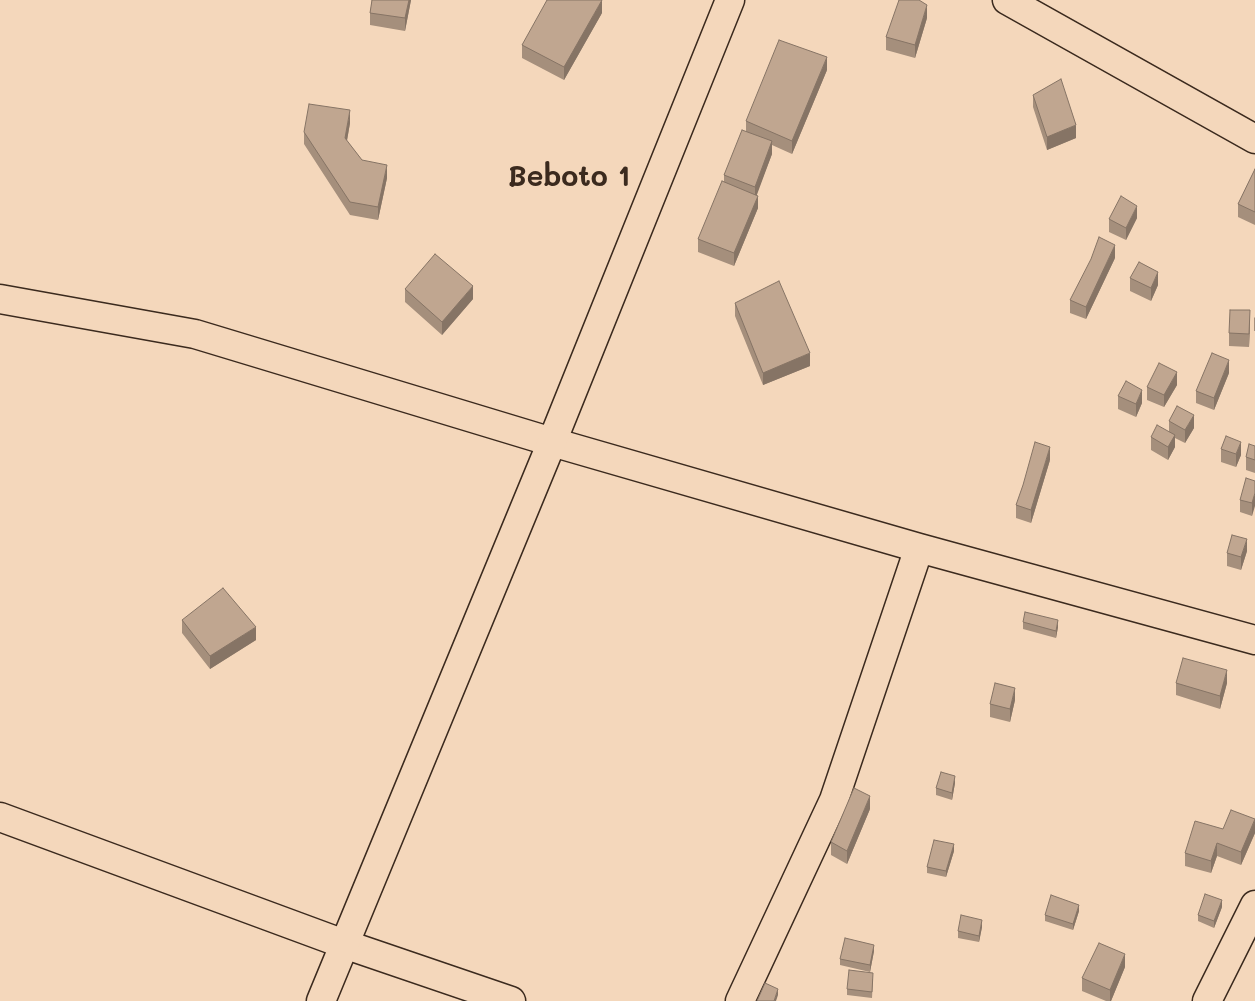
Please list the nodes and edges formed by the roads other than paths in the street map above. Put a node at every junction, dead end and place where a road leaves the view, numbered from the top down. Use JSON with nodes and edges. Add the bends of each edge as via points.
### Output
{"nodes":[{"id":1,"x":730,"y":0,"type":"edge"},
{"id":2,"x":1007,"y":0,"type":"edge"},
{"id":3,"x":1255,"y":139,"type":"edge"},
{"id":4,"x":0,"y":299,"type":"edge"},
{"id":5,"x":552,"y":442,"type":"junction"},
{"id":6,"x":919,"y":548,"type":"junction"},
{"id":7,"x":1255,"y":640,"type":"edge"},
{"id":8,"x":0,"y":817,"type":"edge"},
{"id":9,"x":1255,"y":905,"type":"edge"},
{"id":10,"x":344,"y":944,"type":"junction"},
{"id":11,"x":321,"y":1001,"type":"edge"},
{"id":12,"x":511,"y":1001,"type":"edge"},
{"id":13,"x":740,"y":1001,"type":"edge"},
{"id":14,"x":1207,"y":1001,"type":"edge"}],
"edges":[{"from":1,"to":5,"type":"street"},
{"from":2,"to":3,"type":"street"},
{"from":4,"to":5,"type":"street","via":[[195,334]]},
{"from":5,"to":6,"type":"street"},
{"from":5,"to":10,"type":"street"},
{"from":6,"to":7,"type":"street"},
{"from":6,"to":13,"type":"street","via":[[834,800]]},
{"from":8,"to":10,"type":"street"},
{"from":9,"to":14,"type":"street"},
{"from":10,"to":11,"type":"street"},
{"from":10,"to":12,"type":"street"}]}
